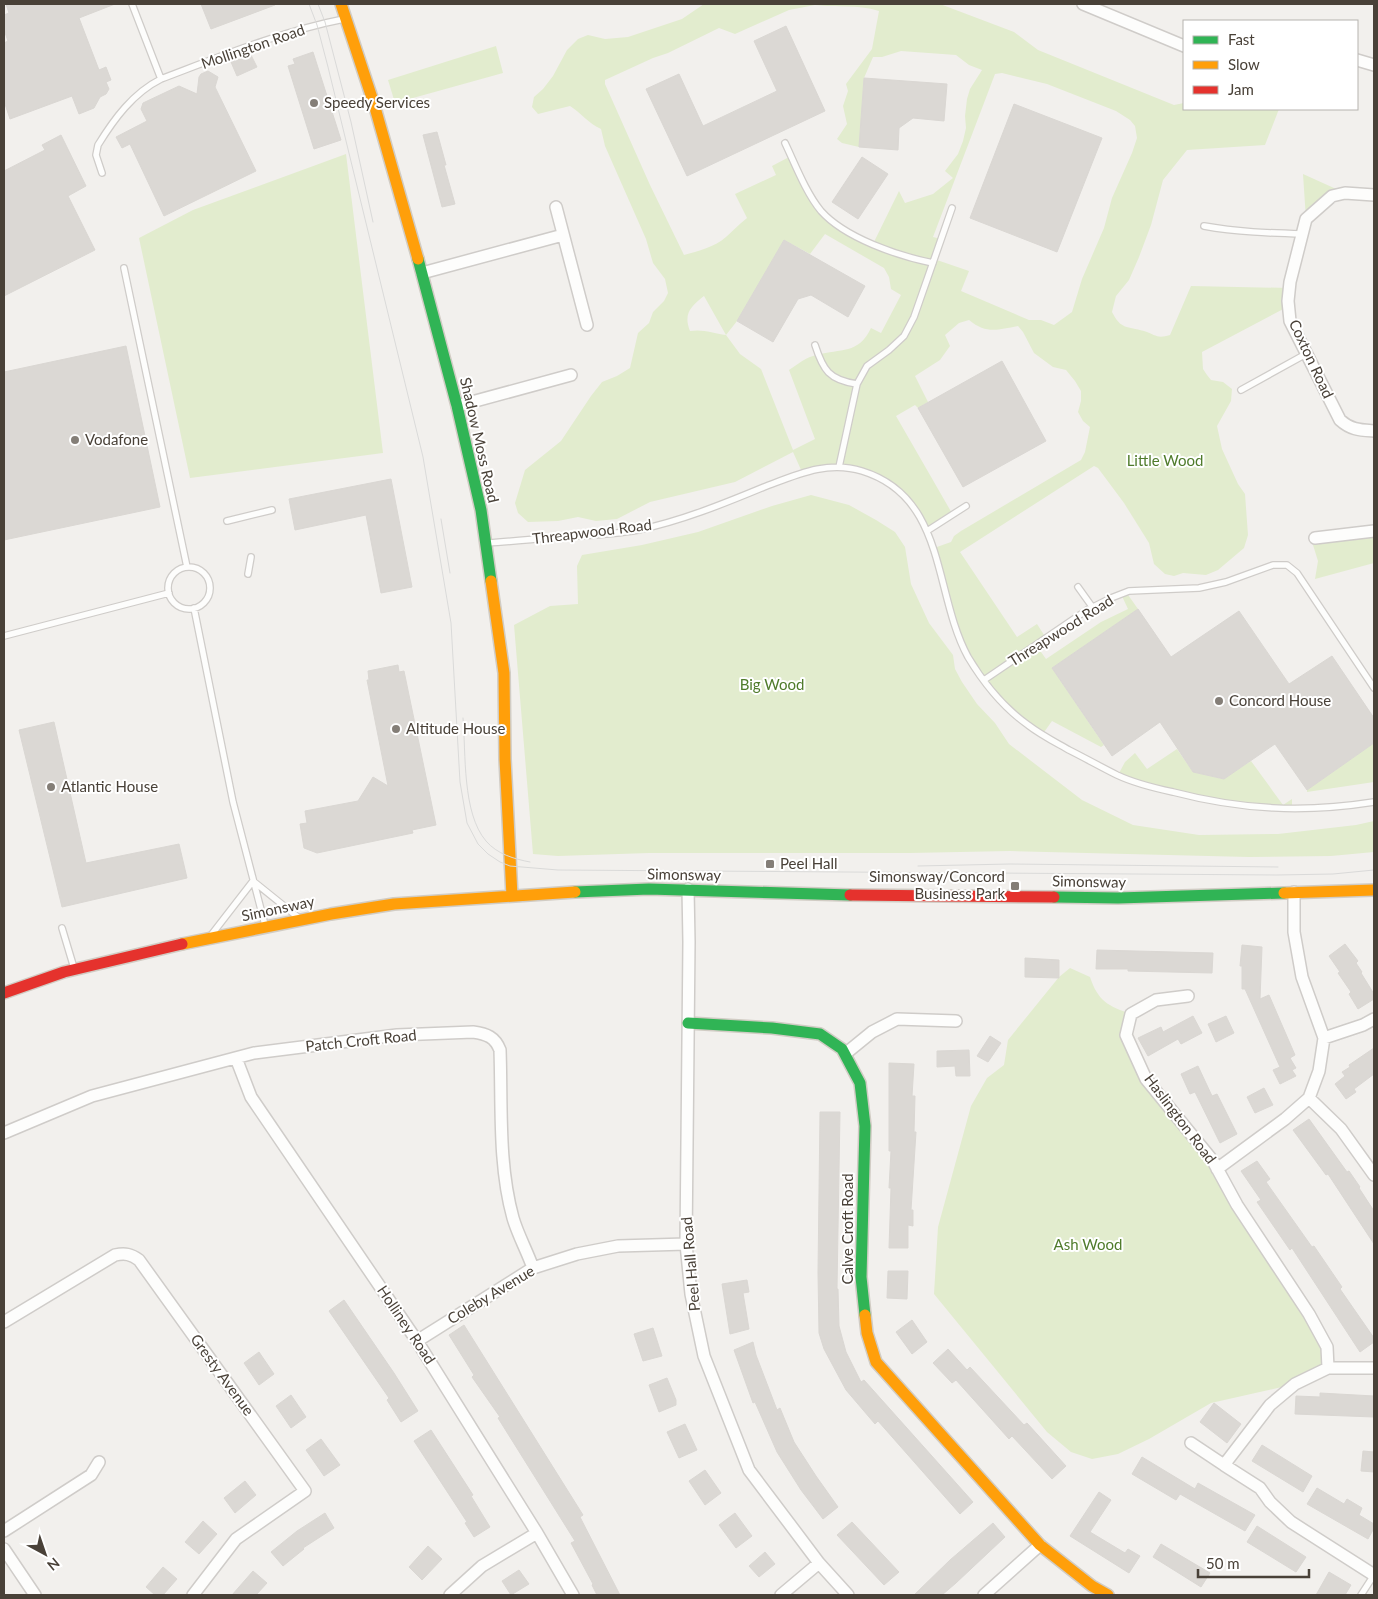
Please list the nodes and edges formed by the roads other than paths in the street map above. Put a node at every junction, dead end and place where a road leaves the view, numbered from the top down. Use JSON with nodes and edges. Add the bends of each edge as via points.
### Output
{"nodes":[{"id":1,"x":132,"y":4,"type":"edge"},
{"id":2,"x":341,"y":4,"type":"edge"},
{"id":3,"x":1084,"y":4,"type":"edge"},
{"id":4,"x":346,"y":18,"type":"junction"},
{"id":5,"x":1183,"y":46,"type":"edge"},
{"id":6,"x":1358,"y":60,"type":"edge"},
{"id":7,"x":1374,"y":65,"type":"edge"},
{"id":8,"x":161,"y":79,"type":"junction"},
{"id":9,"x":785,"y":143,"type":"dead end"},
{"id":10,"x":102,"y":173,"type":"dead end"},
{"id":11,"x":1374,"y":195,"type":"edge"},
{"id":12,"x":556,"y":207,"type":"dead end"},
{"id":13,"x":952,"y":208,"type":"dead end"},
{"id":14,"x":1204,"y":226,"type":"dead end"},
{"id":15,"x":1303,"y":234,"type":"junction"},
{"id":16,"x":563,"y":235,"type":"junction"},
{"id":17,"x":932,"y":263,"type":"junction"},
{"id":18,"x":124,"y":268,"type":"dead end"},
{"id":19,"x":422,"y":273,"type":"junction"},
{"id":20,"x":588,"y":325,"type":"dead end"},
{"id":21,"x":815,"y":345,"type":"dead end"},
{"id":22,"x":1306,"y":354,"type":"junction"},
{"id":23,"x":571,"y":375,"type":"dead end"},
{"id":24,"x":857,"y":384,"type":"junction"},
{"id":25,"x":1241,"y":390,"type":"dead end"},
{"id":26,"x":457,"y":406,"type":"junction"},
{"id":27,"x":1374,"y":430,"type":"edge"},
{"id":28,"x":839,"y":467,"type":"junction"},
{"id":29,"x":966,"y":506,"type":"dead end"},
{"id":30,"x":272,"y":510,"type":"dead end"},
{"id":31,"x":227,"y":521,"type":"dead end"},
{"id":32,"x":927,"y":531,"type":"junction"},
{"id":33,"x":1374,"y":532,"type":"edge"},
{"id":34,"x":1315,"y":538,"type":"dead end"},
{"id":35,"x":485,"y":543,"type":"junction"},
{"id":36,"x":251,"y":557,"type":"dead end"},
{"id":37,"x":187,"y":567,"type":"junction"},
{"id":38,"x":248,"y":574,"type":"dead end"},
{"id":39,"x":1078,"y":587,"type":"dead end"},
{"id":40,"x":169,"y":593,"type":"junction"},
{"id":41,"x":194,"y":608,"type":"junction"},
{"id":42,"x":1093,"y":608,"type":"junction"},
{"id":43,"x":4,"y":636,"type":"edge"},
{"id":44,"x":984,"y":680,"type":"junction"},
{"id":45,"x":1374,"y":688,"type":"edge"},
{"id":46,"x":1374,"y":802,"type":"edge"},
{"id":47,"x":253,"y":881,"type":"junction"},
{"id":48,"x":688,"y":889,"type":"junction"},
{"id":49,"x":1374,"y":890,"type":"edge"},
{"id":50,"x":1294,"y":892,"type":"junction"},
{"id":51,"x":512,"y":896,"type":"junction"},
{"id":52,"x":301,"y":920,"type":"junction"},
{"id":53,"x":266,"y":927,"type":"junction"},
{"id":54,"x":62,"y":928,"type":"dead end"},
{"id":55,"x":208,"y":939,"type":"junction"},
{"id":56,"x":74,"y":970,"type":"junction"},
{"id":57,"x":4,"y":993,"type":"edge"},
{"id":58,"x":1188,"y":996,"type":"dead end"},
{"id":59,"x":1374,"y":1018,"type":"edge"},
{"id":60,"x":956,"y":1021,"type":"dead end"},
{"id":61,"x":688,"y":1023,"type":"junction"},
{"id":62,"x":1324,"y":1038,"type":"junction"},
{"id":63,"x":845,"y":1054,"type":"junction"},
{"id":64,"x":236,"y":1058,"type":"junction"},
{"id":65,"x":1308,"y":1098,"type":"junction"},
{"id":66,"x":4,"y":1133,"type":"edge"},
{"id":67,"x":1217,"y":1169,"type":"junction"},
{"id":68,"x":1374,"y":1174,"type":"edge"},
{"id":69,"x":686,"y":1244,"type":"junction"},
{"id":70,"x":533,"y":1268,"type":"junction"},
{"id":71,"x":4,"y":1322,"type":"edge"},
{"id":72,"x":417,"y":1341,"type":"junction"},
{"id":73,"x":1328,"y":1368,"type":"junction"},
{"id":74,"x":1374,"y":1368,"type":"edge"},
{"id":75,"x":1191,"y":1443,"type":"dead end"},
{"id":76,"x":99,"y":1462,"type":"dead end"},
{"id":77,"x":1224,"y":1465,"type":"junction"},
{"id":78,"x":4,"y":1531,"type":"edge"},
{"id":79,"x":537,"y":1533,"type":"junction"},
{"id":80,"x":1040,"y":1545,"type":"junction"},
{"id":81,"x":4,"y":1549,"type":"edge"},
{"id":82,"x":819,"y":1563,"type":"junction"},
{"id":83,"x":1374,"y":1574,"type":"edge"},
{"id":84,"x":35,"y":1595,"type":"edge"},
{"id":85,"x":193,"y":1595,"type":"edge"},
{"id":86,"x":450,"y":1595,"type":"edge"},
{"id":87,"x":573,"y":1595,"type":"edge"},
{"id":88,"x":781,"y":1595,"type":"edge"},
{"id":89,"x":848,"y":1595,"type":"edge"},
{"id":90,"x":984,"y":1595,"type":"edge"},
{"id":91,"x":1108,"y":1595,"type":"edge"},
{"id":92,"x":1361,"y":1595,"type":"edge"}],
"edges":[{"from":1,"to":8,"type":"lane"},
{"from":2,"to":4,"type":"street","name":"Shadow Moss Road"},
{"from":3,"to":5,"type":"street"},
{"from":4,"to":8,"type":"lane","name":"Mollington Road","via":[[253,45]]},
{"from":4,"to":19,"type":"street","name":"Shadow Moss Road"},
{"from":6,"to":7,"type":"street"},
{"from":8,"to":10,"type":"lane","name":"Mollington Road","via":[[135,95],[98,145],[96,155]]},
{"from":9,"to":17,"type":"lane","via":[[814,202],[834,222],[873,244]]},
{"from":11,"to":15,"type":"street","name":"Coxton Road","via":[[1345,192],[1332,196],[1306,219]]},
{"from":12,"to":16,"type":"street"},
{"from":13,"to":17,"type":"lane"},
{"from":14,"to":15,"type":"lane"},
{"from":15,"to":22,"type":"street","name":"Coxton Road","via":[[1288,301],[1290,321]]},
{"from":16,"to":19,"type":"street"},
{"from":16,"to":20,"type":"street"},
{"from":17,"to":24,"type":"lane","via":[[914,318],[904,336],[867,366]]},
{"from":18,"to":37,"type":"lane"},
{"from":19,"to":26,"type":"street","name":"Shadow Moss Road"},
{"from":21,"to":24,"type":"lane","via":[[821,364],[829,374],[837,380]]},
{"from":22,"to":25,"type":"lane"},
{"from":22,"to":27,"type":"street","name":"Coxton Road","via":[[1340,420],[1356,430]]},
{"from":23,"to":26,"type":"street"},
{"from":24,"to":28,"type":"lane"},
{"from":26,"to":35,"type":"street","name":"Shadow Moss Road","via":[[481,510]]},
{"from":28,"to":32,"type":"lane","name":"Threapwood Road","via":[[859,469],[891,485],[916,509]]},
{"from":28,"to":35,"type":"lane","name":"Threapwood Road","via":[[816,468],[712,508],[637,530]]},
{"from":29,"to":32,"type":"lane"},
{"from":30,"to":31,"type":"lane"},
{"from":32,"to":44,"type":"lane","name":"Threapwood Road","via":[[961,641]]},
{"from":33,"to":34,"type":"street"},
{"from":35,"to":51,"type":"street","name":"Shadow Moss Road","via":[[504,673]]},
{"from":36,"to":38,"type":"lane"},
{"from":37,"to":40,"type":"lane","via":[[176,570],[172,575],[168,581]]},
{"from":37,"to":41,"type":"lane","via":[[202,571],[209,582],[208,595]]},
{"from":39,"to":42,"type":"lane"},
{"from":40,"to":41,"type":"lane","via":[[176,605]]},
{"from":40,"to":43,"type":"lane"},
{"from":41,"to":47,"type":"lane","via":[[233,802]]},
{"from":42,"to":44,"type":"lane","name":"Threapwood Road"},
{"from":42,"to":45,"type":"lane","name":"Threapwood Road","via":[[1129,591],[1200,588],[1274,565],[1287,565],[1297,573]]},
{"from":44,"to":46,"type":"lane","name":"Threapwood Road","via":[[1028,726],[1118,776],[1203,800],[1253,807],[1297,810]]},
{"from":47,"to":52,"type":"lane"},
{"from":47,"to":53,"type":"lane"},
{"from":47,"to":55,"type":"lane"},
{"from":48,"to":50,"type":"street","name":"Simonsway","via":[[896,896],[1118,898]]},
{"from":48,"to":51,"type":"street","name":"Simonsway"},
{"from":48,"to":61,"type":"street","name":"Peel Hall Road"},
{"from":49,"to":50,"type":"street","name":"Simonsway"},
{"from":50,"to":62,"type":"street","name":"Haslington Road","via":[[1294,932],[1302,977]]},
{"from":51,"to":52,"type":"street","name":"Simonsway","via":[[394,904]]},
{"from":52,"to":53,"type":"street","name":"Simonsway"},
{"from":53,"to":55,"type":"street","name":"Simonsway"},
{"from":54,"to":56,"type":"lane"},
{"from":55,"to":56,"type":"street","name":"Simonsway"},
{"from":56,"to":57,"type":"street","name":"Simonsway"},
{"from":58,"to":67,"type":"street","name":"Haslington Road","via":[[1156,1000],[1131,1014],[1126,1035],[1146,1079]]},
{"from":59,"to":62,"type":"street"},
{"from":60,"to":63,"type":"street","via":[[898,1019],[872,1032]]},
{"from":61,"to":63,"type":"street","name":"Calve Croft Road","via":[[820,1034]]},
{"from":61,"to":69,"type":"street","name":"Peel Hall Road"},
{"from":62,"to":65,"type":"street","name":"Haslington Road","via":[[1319,1071]]},
{"from":63,"to":80,"type":"street","name":"Calve Croft Road","via":[[860,1083],[865,1126],[861,1277],[867,1333],[876,1362]]},
{"from":64,"to":66,"type":"street","name":"Patch Croft Road","via":[[92,1096]]},
{"from":64,"to":70,"type":"street","name":"Patch Croft Road","via":[[396,1035],[473,1032],[492,1037],[500,1050],[507,1191]]},
{"from":64,"to":72,"type":"street","name":"Holliney Road","via":[[251,1097]]},
{"from":65,"to":67,"type":"street","name":"Haslington Road"},
{"from":65,"to":68,"type":"street","via":[[1341,1129]]},
{"from":67,"to":73,"type":"street","name":"Haslington Road","via":[[1318,1330],[1327,1347]]},
{"from":69,"to":70,"type":"street","name":"Coleby Avenue","via":[[618,1246],[577,1254]]},
{"from":69,"to":82,"type":"street","name":"Peel Hall Road","via":[[690,1294],[704,1356],[749,1470]]},
{"from":70,"to":72,"type":"street","name":"Coleby Avenue"},
{"from":71,"to":85,"type":"street","name":"Gresty Avenue","via":[[115,1255],[132,1255],[139,1260],[305,1491],[236,1539]]},
{"from":72,"to":79,"type":"street","name":"Holliney Road"},
{"from":73,"to":74,"type":"street"},
{"from":73,"to":77,"type":"street","via":[[1295,1384],[1270,1405]]},
{"from":75,"to":77,"type":"street"},
{"from":76,"to":78,"type":"street","via":[[91,1475]]},
{"from":77,"to":83,"type":"street","via":[[1260,1488],[1291,1522]]},
{"from":79,"to":86,"type":"street","via":[[482,1566]]},
{"from":79,"to":87,"type":"street","name":"Holliney Road"},
{"from":80,"to":90,"type":"street"},
{"from":80,"to":91,"type":"street","name":"Calve Croft Road"},
{"from":81,"to":84,"type":"street"},
{"from":82,"to":88,"type":"street"},
{"from":82,"to":89,"type":"street","name":"Peel Hall Road"},
{"from":83,"to":92,"type":"lane"}]}
